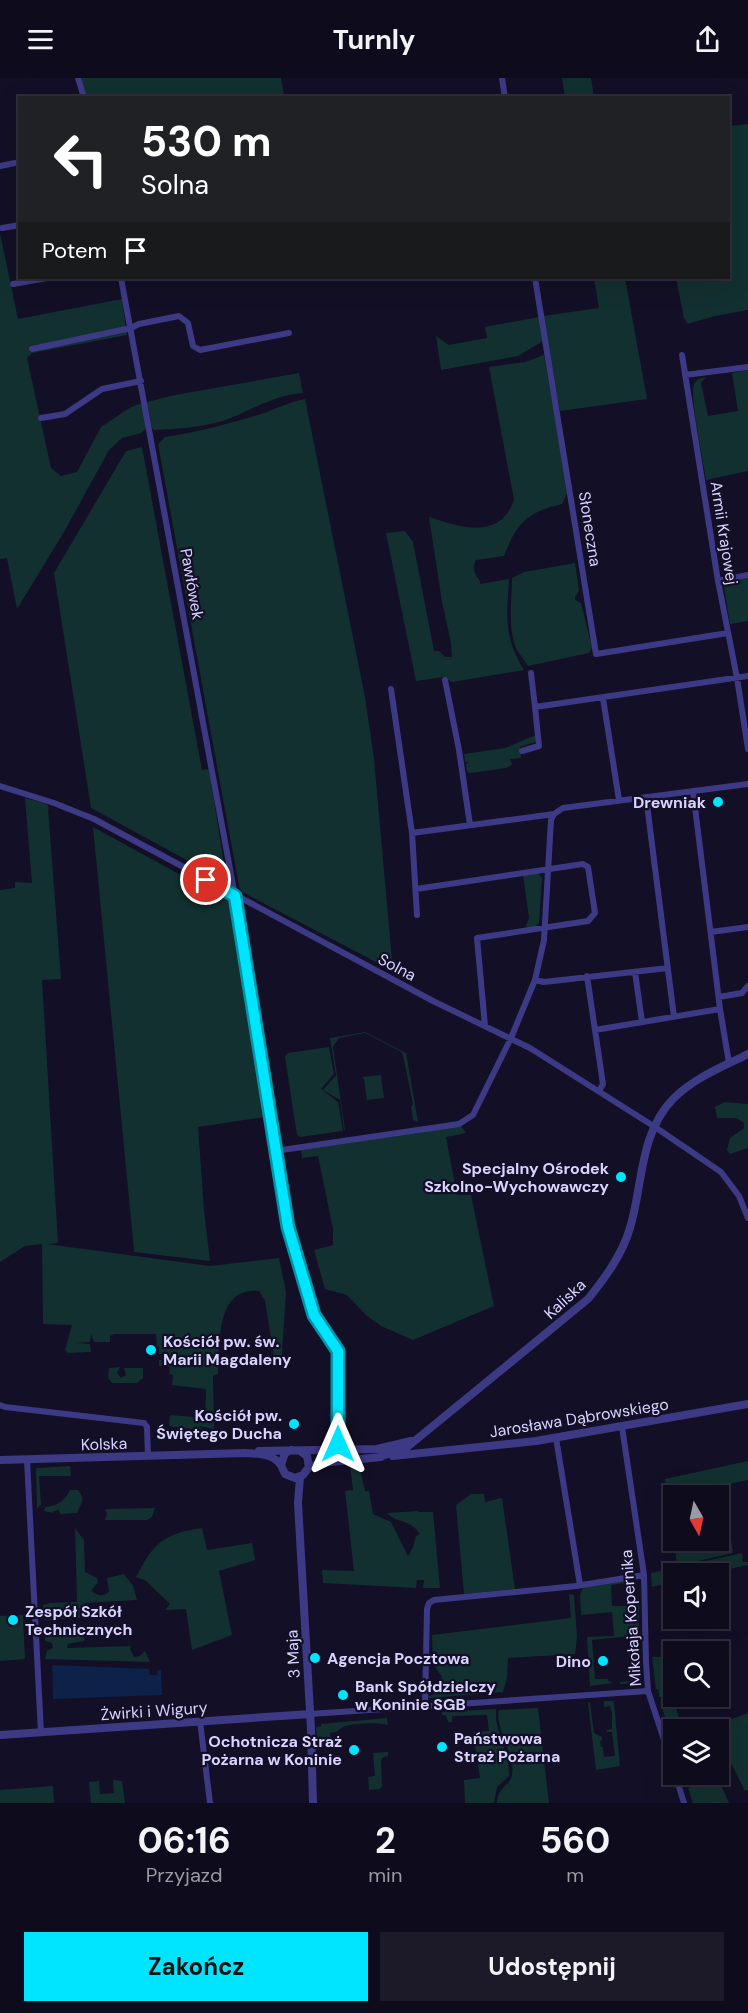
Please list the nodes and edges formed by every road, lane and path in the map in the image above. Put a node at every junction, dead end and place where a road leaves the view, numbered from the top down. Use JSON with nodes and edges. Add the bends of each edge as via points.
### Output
{"nodes":[{"id":1,"x":78,"y":78,"type":"edge"},
{"id":2,"x":502,"y":78,"type":"edge"},
{"id":3,"x":83,"y":96,"type":"edge"},
{"id":4,"x":505,"y":96,"type":"edge"},
{"id":5,"x":18,"y":162,"type":"edge"},
{"id":6,"x":0,"y":166,"type":"edge"},
{"id":7,"x":18,"y":225,"type":"edge"},
{"id":8,"x":2,"y":228,"type":"dead end"},
{"id":9,"x":41,"y":279,"type":"edge"},
{"id":10,"x":121,"y":279,"type":"edge"},
{"id":11,"x":535,"y":279,"type":"edge"},
{"id":12,"x":13,"y":284,"type":"dead end"},
{"id":13,"x":131,"y":328,"type":"junction"},
{"id":14,"x":289,"y":333,"type":"dead end"},
{"id":15,"x":32,"y":349,"type":"dead end"},
{"id":16,"x":682,"y":355,"type":"dead end"},
{"id":17,"x":748,"y":367,"type":"edge"},
{"id":18,"x":685,"y":375,"type":"junction"},
{"id":19,"x":141,"y":381,"type":"junction"},
{"id":20,"x":40,"y":418,"type":"dead end"},
{"id":21,"x":748,"y":575,"type":"edge"},
{"id":22,"x":718,"y":581,"type":"junction"},
{"id":23,"x":728,"y":633,"type":"junction"},
{"id":24,"x":531,"y":673,"type":"dead end"},
{"id":25,"x":748,"y":676,"type":"edge"},
{"id":26,"x":737,"y":678,"type":"junction"},
{"id":27,"x":445,"y":680,"type":"dead end"},
{"id":28,"x":391,"y":689,"type":"dead end"},
{"id":29,"x":603,"y":698,"type":"junction"},
{"id":30,"x":535,"y":707,"type":"junction"},
{"id":31,"x":748,"y":749,"type":"edge"},
{"id":32,"x":522,"y":751,"type":"dead end"},
{"id":33,"x":748,"y":784,"type":"edge"},
{"id":34,"x":0,"y":786,"type":"edge"},
{"id":35,"x":693,"y":791,"type":"junction"},
{"id":36,"x":646,"y":797,"type":"junction"},
{"id":37,"x":620,"y":801,"type":"junction"},
{"id":38,"x":554,"y":814,"type":"junction"},
{"id":39,"x":470,"y":825,"type":"junction"},
{"id":40,"x":412,"y":833,"type":"junction"},
{"id":41,"x":548,"y":870,"type":"junction"},
{"id":42,"x":416,"y":889,"type":"junction"},
{"id":43,"x":235,"y":896,"type":"junction"},
{"id":44,"x":417,"y":915,"type":"dead end"},
{"id":45,"x":748,"y":927,"type":"edge"},
{"id":46,"x":545,"y":928,"type":"junction"},
{"id":47,"x":711,"y":932,"type":"junction"},
{"id":48,"x":668,"y":968,"type":"junction"},
{"id":49,"x":635,"y":972,"type":"junction"},
{"id":50,"x":587,"y":976,"type":"junction"},
{"id":51,"x":535,"y":980,"type":"junction"},
{"id":52,"x":748,"y":986,"type":"edge"},
{"id":53,"x":719,"y":997,"type":"junction"},
{"id":54,"x":720,"y":1009,"type":"junction"},
{"id":55,"x":674,"y":1017,"type":"junction"},
{"id":56,"x":642,"y":1022,"type":"junction"},
{"id":57,"x":484,"y":1026,"type":"junction"},
{"id":58,"x":596,"y":1030,"type":"junction"},
{"id":59,"x":511,"y":1038,"type":"junction"},
{"id":60,"x":748,"y":1054,"type":"edge"},
{"id":61,"x":729,"y":1064,"type":"junction"},
{"id":62,"x":599,"y":1091,"type":"junction"},
{"id":63,"x":655,"y":1126,"type":"junction"},
{"id":64,"x":275,"y":1151,"type":"junction"},
{"id":65,"x":748,"y":1218,"type":"edge"},
{"id":66,"x":748,"y":1404,"type":"edge"},
{"id":67,"x":0,"y":1405,"type":"edge"},
{"id":68,"x":622,"y":1426,"type":"junction"},
{"id":69,"x":556,"y":1438,"type":"junction"},
{"id":70,"x":415,"y":1440,"type":"junction"},
{"id":71,"x":294,"y":1450,"type":"junction"},
{"id":72,"x":339,"y":1450,"type":"junction"},
{"id":73,"x":427,"y":1452,"type":"junction"},
{"id":74,"x":245,"y":1453,"type":"junction"},
{"id":75,"x":148,"y":1456,"type":"junction"},
{"id":76,"x":379,"y":1456,"type":"junction"},
{"id":77,"x":27,"y":1460,"type":"junction"},
{"id":78,"x":0,"y":1461,"type":"edge"},
{"id":79,"x":281,"y":1465,"type":"junction"},
{"id":80,"x":309,"y":1467,"type":"junction"},
{"id":81,"x":289,"y":1477,"type":"junction"},
{"id":82,"x":300,"y":1477,"type":"junction"},
{"id":83,"x":298,"y":1503,"type":"junction"},
{"id":84,"x":644,"y":1575,"type":"junction"},
{"id":85,"x":580,"y":1585,"type":"junction"},
{"id":86,"x":648,"y":1691,"type":"junction"},
{"id":87,"x":425,"y":1706,"type":"junction"},
{"id":88,"x":310,"y":1714,"type":"junction"},
{"id":89,"x":200,"y":1721,"type":"junction"},
{"id":90,"x":41,"y":1733,"type":"junction"},
{"id":91,"x":0,"y":1735,"type":"edge"},
{"id":92,"x":663,"y":1737,"type":"edge"},
{"id":93,"x":678,"y":1785,"type":"edge"},
{"id":94,"x":210,"y":1803,"type":"edge"},
{"id":95,"x":313,"y":1803,"type":"edge"},
{"id":96,"x":684,"y":1803,"type":"edge"}],
"edges":[{"from":1,"to":3,"type":"street"},
{"from":2,"to":4,"type":"street"},
{"from":5,"to":6,"type":"street"},
{"from":7,"to":8,"type":"street"},
{"from":9,"to":12,"type":"street"},
{"from":10,"to":13,"type":"street","name":"Pawłówek"},
{"from":11,"to":23,"type":"street","name":"Słoneczna","via":[[596,654]]},
{"from":13,"to":14,"type":"street","via":[[179,316],[188,323],[193,346],[200,350]]},
{"from":13,"to":15,"type":"street"},
{"from":13,"to":19,"type":"street","name":"Pawłówek"},
{"from":16,"to":18,"type":"street","name":"Armii Krajowej"},
{"from":17,"to":18,"type":"street"},
{"from":18,"to":22,"type":"street","name":"Armii Krajowej"},
{"from":19,"to":20,"type":"street","via":[[102,389],[64,414]]},
{"from":19,"to":43,"type":"street","name":"Pawłówek"},
{"from":21,"to":22,"type":"street"},
{"from":22,"to":23,"type":"street","name":"Armii Krajowej"},
{"from":23,"to":26,"type":"street","name":"Armii Krajowej"},
{"from":24,"to":30,"type":"street"},
{"from":25,"to":26,"type":"street"},
{"from":26,"to":29,"type":"street"},
{"from":26,"to":31,"type":"street","name":"Armii Krajowej"},
{"from":27,"to":39,"type":"street"},
{"from":28,"to":40,"type":"street"},
{"from":29,"to":30,"type":"street"},
{"from":29,"to":37,"type":"street"},
{"from":30,"to":32,"type":"street","via":[[539,746]]},
{"from":33,"to":35,"type":"street"},
{"from":34,"to":43,"type":"street","name":"Solna","via":[[94,819]]},
{"from":35,"to":36,"type":"street"},
{"from":35,"to":47,"type":"street"},
{"from":36,"to":37,"type":"street"},
{"from":36,"to":48,"type":"street"},
{"from":37,"to":38,"type":"street","via":[[562,808]]},
{"from":38,"to":39,"type":"street"},
{"from":38,"to":41,"type":"street"},
{"from":39,"to":40,"type":"street"},
{"from":40,"to":42,"type":"street"},
{"from":41,"to":42,"type":"street"},
{"from":41,"to":46,"type":"street"},
{"from":41,"to":46,"type":"street","via":[[584,864],[588,867],[595,913],[588,921]]},
{"from":42,"to":44,"type":"street"},
{"from":43,"to":57,"type":"street","name":"Solna"},
{"from":43,"to":64,"type":"street","name":"Pawłówek"},
{"from":45,"to":47,"type":"street"},
{"from":46,"to":51,"type":"street"},
{"from":46,"to":57,"type":"street","via":[[477,938]]},
{"from":47,"to":53,"type":"street"},
{"from":48,"to":49,"type":"street"},
{"from":48,"to":55,"type":"street"},
{"from":49,"to":50,"type":"street"},
{"from":49,"to":56,"type":"street"},
{"from":50,"to":51,"type":"street"},
{"from":50,"to":58,"type":"street"},
{"from":51,"to":59,"type":"street"},
{"from":52,"to":53,"type":"street","via":[[742,993]]},
{"from":53,"to":54,"type":"street"},
{"from":54,"to":55,"type":"street"},
{"from":54,"to":61,"type":"street"},
{"from":55,"to":56,"type":"street"},
{"from":56,"to":58,"type":"street"},
{"from":57,"to":59,"type":"street","name":"Solna"},
{"from":58,"to":62,"type":"street","via":[[603,1084]]},
{"from":59,"to":62,"type":"street","name":"Solna"},
{"from":59,"to":64,"type":"street","via":[[473,1115],[459,1124]]},
{"from":60,"to":61,"type":"street","name":"Kaliska"},
{"from":61,"to":63,"type":"street","name":"Kaliska","via":[[682,1091]]},
{"from":62,"to":63,"type":"street","name":"Solna"},
{"from":63,"to":65,"type":"street","name":"Solna","via":[[721,1172],[739,1196]]},
{"from":63,"to":70,"type":"street","name":"Kaliska","via":[[628,1233],[602,1281],[578,1309]]},
{"from":64,"to":72,"type":"street","name":"Pawłówek","via":[[288,1227],[314,1315],[338,1351]]},
{"from":66,"to":68,"type":"street","name":"Jarosława Dąbrowskiego"},
{"from":67,"to":75,"type":"street","via":[[144,1423]]},
{"from":68,"to":69,"type":"street","name":"Jarosława Dąbrowskiego"},
{"from":68,"to":84,"type":"street","name":"Mikołaja Kopernika"},
{"from":69,"to":73,"type":"street","name":"Jarosława Dąbrowskiego"},
{"from":69,"to":85,"type":"street"},
{"from":70,"to":72,"type":"street","via":[[385,1449]]},
{"from":70,"to":73,"type":"street"},
{"from":70,"to":76,"type":"street","name":"Jarosława Dąbrowskiego","via":[[406,1448]]},
{"from":71,"to":72,"type":"street"},
{"from":71,"to":74,"type":"street","name":"Kolska"},
{"from":71,"to":79,"type":"street","via":[[285,1453]]},
{"from":71,"to":80,"type":"street","via":[[307,1456]]},
{"from":73,"to":76,"type":"street","name":"Jarosława Dąbrowskiego"},
{"from":74,"to":75,"type":"street","name":"Kolska"},
{"from":74,"to":79,"type":"street","name":"Kolska","via":[[269,1456]]},
{"from":75,"to":77,"type":"street","name":"Kolska"},
{"from":76,"to":80,"type":"street","name":"Jarosława Dąbrowskiego"},
{"from":77,"to":78,"type":"street","name":"Kolska"},
{"from":77,"to":90,"type":"street"},
{"from":79,"to":81,"type":"street"},
{"from":80,"to":82,"type":"street"},
{"from":81,"to":82,"type":"street"},
{"from":81,"to":83,"type":"street","name":"3 Maja"},
{"from":82,"to":83,"type":"street","name":"3 Maja"},
{"from":83,"to":88,"type":"street","name":"3 Maja"},
{"from":84,"to":85,"type":"street"},
{"from":84,"to":86,"type":"street","name":"Mikołaja Kopernika"},
{"from":85,"to":87,"type":"street","via":[[429,1603]]},
{"from":86,"to":87,"type":"street"},
{"from":86,"to":92,"type":"street","name":"Mikołaja Kopernika"},
{"from":87,"to":88,"type":"street"},
{"from":88,"to":89,"type":"street","name":"Żwirki i Wigury"},
{"from":88,"to":95,"type":"street","name":"3 Maja"},
{"from":89,"to":90,"type":"street","name":"Żwirki i Wigury"},
{"from":89,"to":94,"type":"street"},
{"from":90,"to":91,"type":"street","name":"Żwirki i Wigury"},
{"from":93,"to":96,"type":"street"}]}
